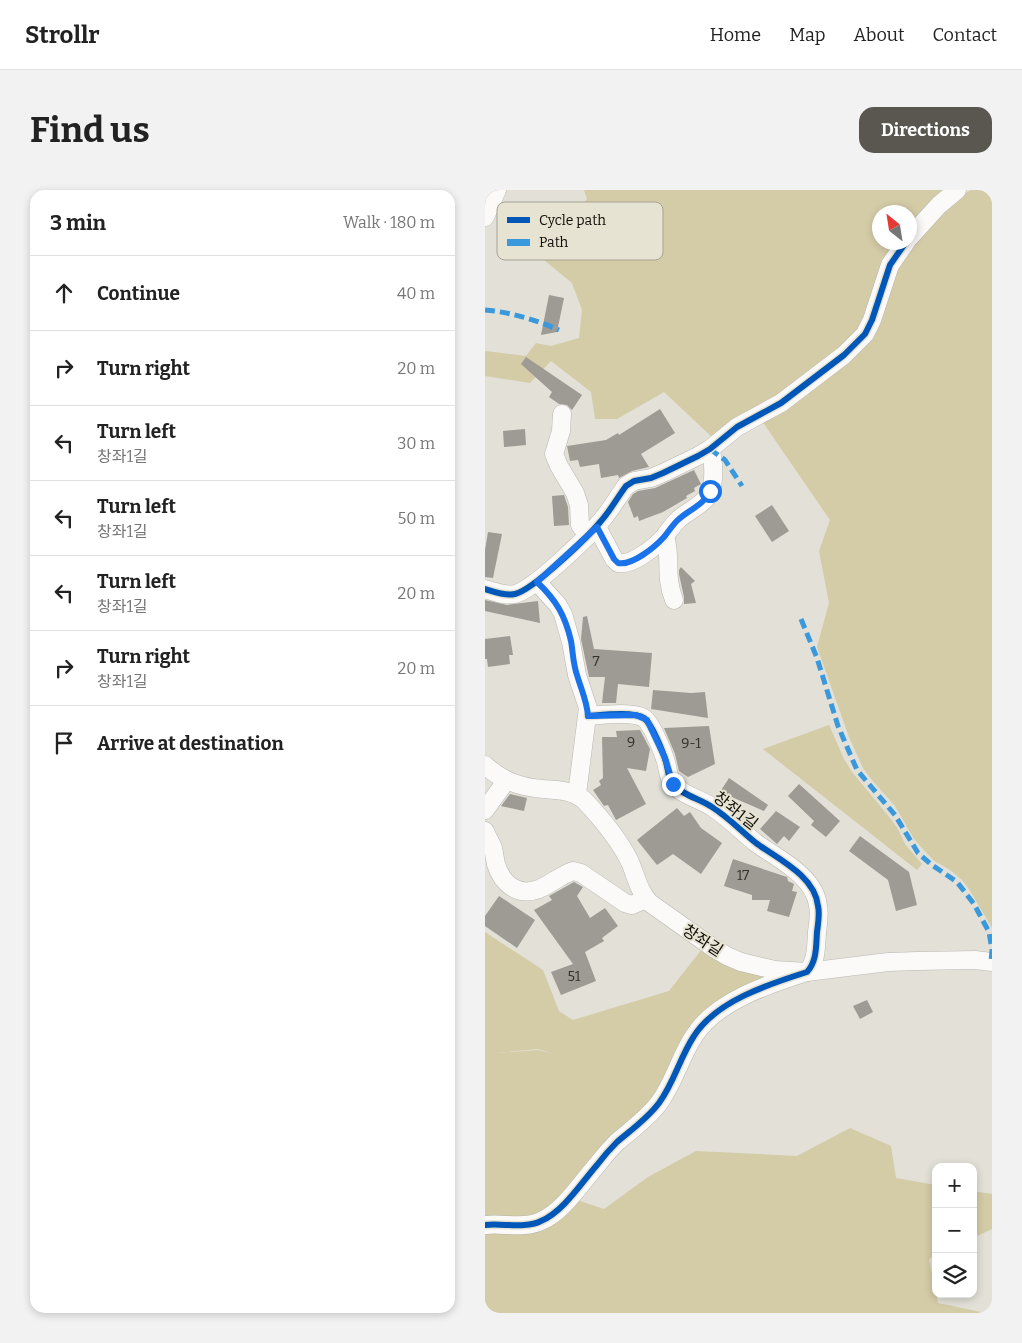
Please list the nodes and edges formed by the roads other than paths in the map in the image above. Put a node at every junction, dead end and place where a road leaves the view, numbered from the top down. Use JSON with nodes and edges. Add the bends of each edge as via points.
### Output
{"nodes":[{"id":1,"x":497,"y":190,"type":"edge"},
{"id":2,"x":957,"y":190,"type":"edge"},
{"id":3,"x":485,"y":217,"type":"edge"},
{"id":4,"x":917,"y":229,"type":"edge"},
{"id":5,"x":899,"y":250,"type":"edge"},
{"id":6,"x":562,"y":414,"type":"dead end"},
{"id":7,"x":710,"y":449,"type":"junction"},
{"id":8,"x":592,"y":532,"type":"junction"},
{"id":9,"x":665,"y":536,"type":"junction"},
{"id":10,"x":537,"y":582,"type":"junction"},
{"id":11,"x":485,"y":589,"type":"edge"},
{"id":12,"x":674,"y":600,"type":"dead end"},
{"id":13,"x":588,"y":716,"type":"junction"},
{"id":14,"x":485,"y":765,"type":"edge"},
{"id":15,"x":506,"y":781,"type":"junction"},
{"id":16,"x":577,"y":794,"type":"junction"},
{"id":17,"x":485,"y":810,"type":"edge"},
{"id":18,"x":485,"y":831,"type":"edge"},
{"id":19,"x":646,"y":899,"type":"junction"},
{"id":20,"x":992,"y":962,"type":"edge"},
{"id":21,"x":807,"y":972,"type":"junction"},
{"id":22,"x":485,"y":1225,"type":"edge"}],
"edges":[{"from":1,"to":3,"type":"street"},
{"from":2,"to":4,"type":"street"},
{"from":5,"to":7,"type":"street","via":[[890,266],[865,334],[781,403],[737,427]]},
{"from":6,"to":8,"type":"street","via":[[554,454],[575,493],[581,525]]},
{"from":7,"to":8,"type":"street","via":[[683,465],[630,483]]},
{"from":7,"to":9,"type":"street","via":[[714,462],[708,496],[680,518]]},
{"from":8,"to":9,"type":"street","via":[[614,559],[623,564],[646,552]]},
{"from":8,"to":10,"type":"street"},
{"from":9,"to":12,"type":"street","via":[[669,551],[668,581]]},
{"from":10,"to":11,"type":"street","via":[[513,594]]},
{"from":10,"to":13,"type":"street","via":[[563,614]]},
{"from":13,"to":16,"type":"street"},
{"from":13,"to":21,"type":"street","name":"창좌1길","via":[[643,717],[665,758],[673,784],[713,808],[802,875],[819,907],[815,957]]},
{"from":14,"to":15,"type":"street"},
{"from":15,"to":16,"type":"street"},
{"from":15,"to":17,"type":"street"},
{"from":16,"to":19,"type":"street","name":"창좌길","via":[[592,807],[617,841]]},
{"from":18,"to":19,"type":"street","via":[[503,880],[516,890],[531,892],[573,871],[625,903],[632,905]]},
{"from":19,"to":21,"type":"street","name":"창좌길","via":[[727,956],[775,970]]},
{"from":20,"to":21,"type":"street","name":"창좌길","via":[[888,962]]},
{"from":21,"to":22,"type":"street","via":[[742,997],[702,1025],[693,1036],[658,1104],[616,1143],[552,1215],[529,1225]]}]}
